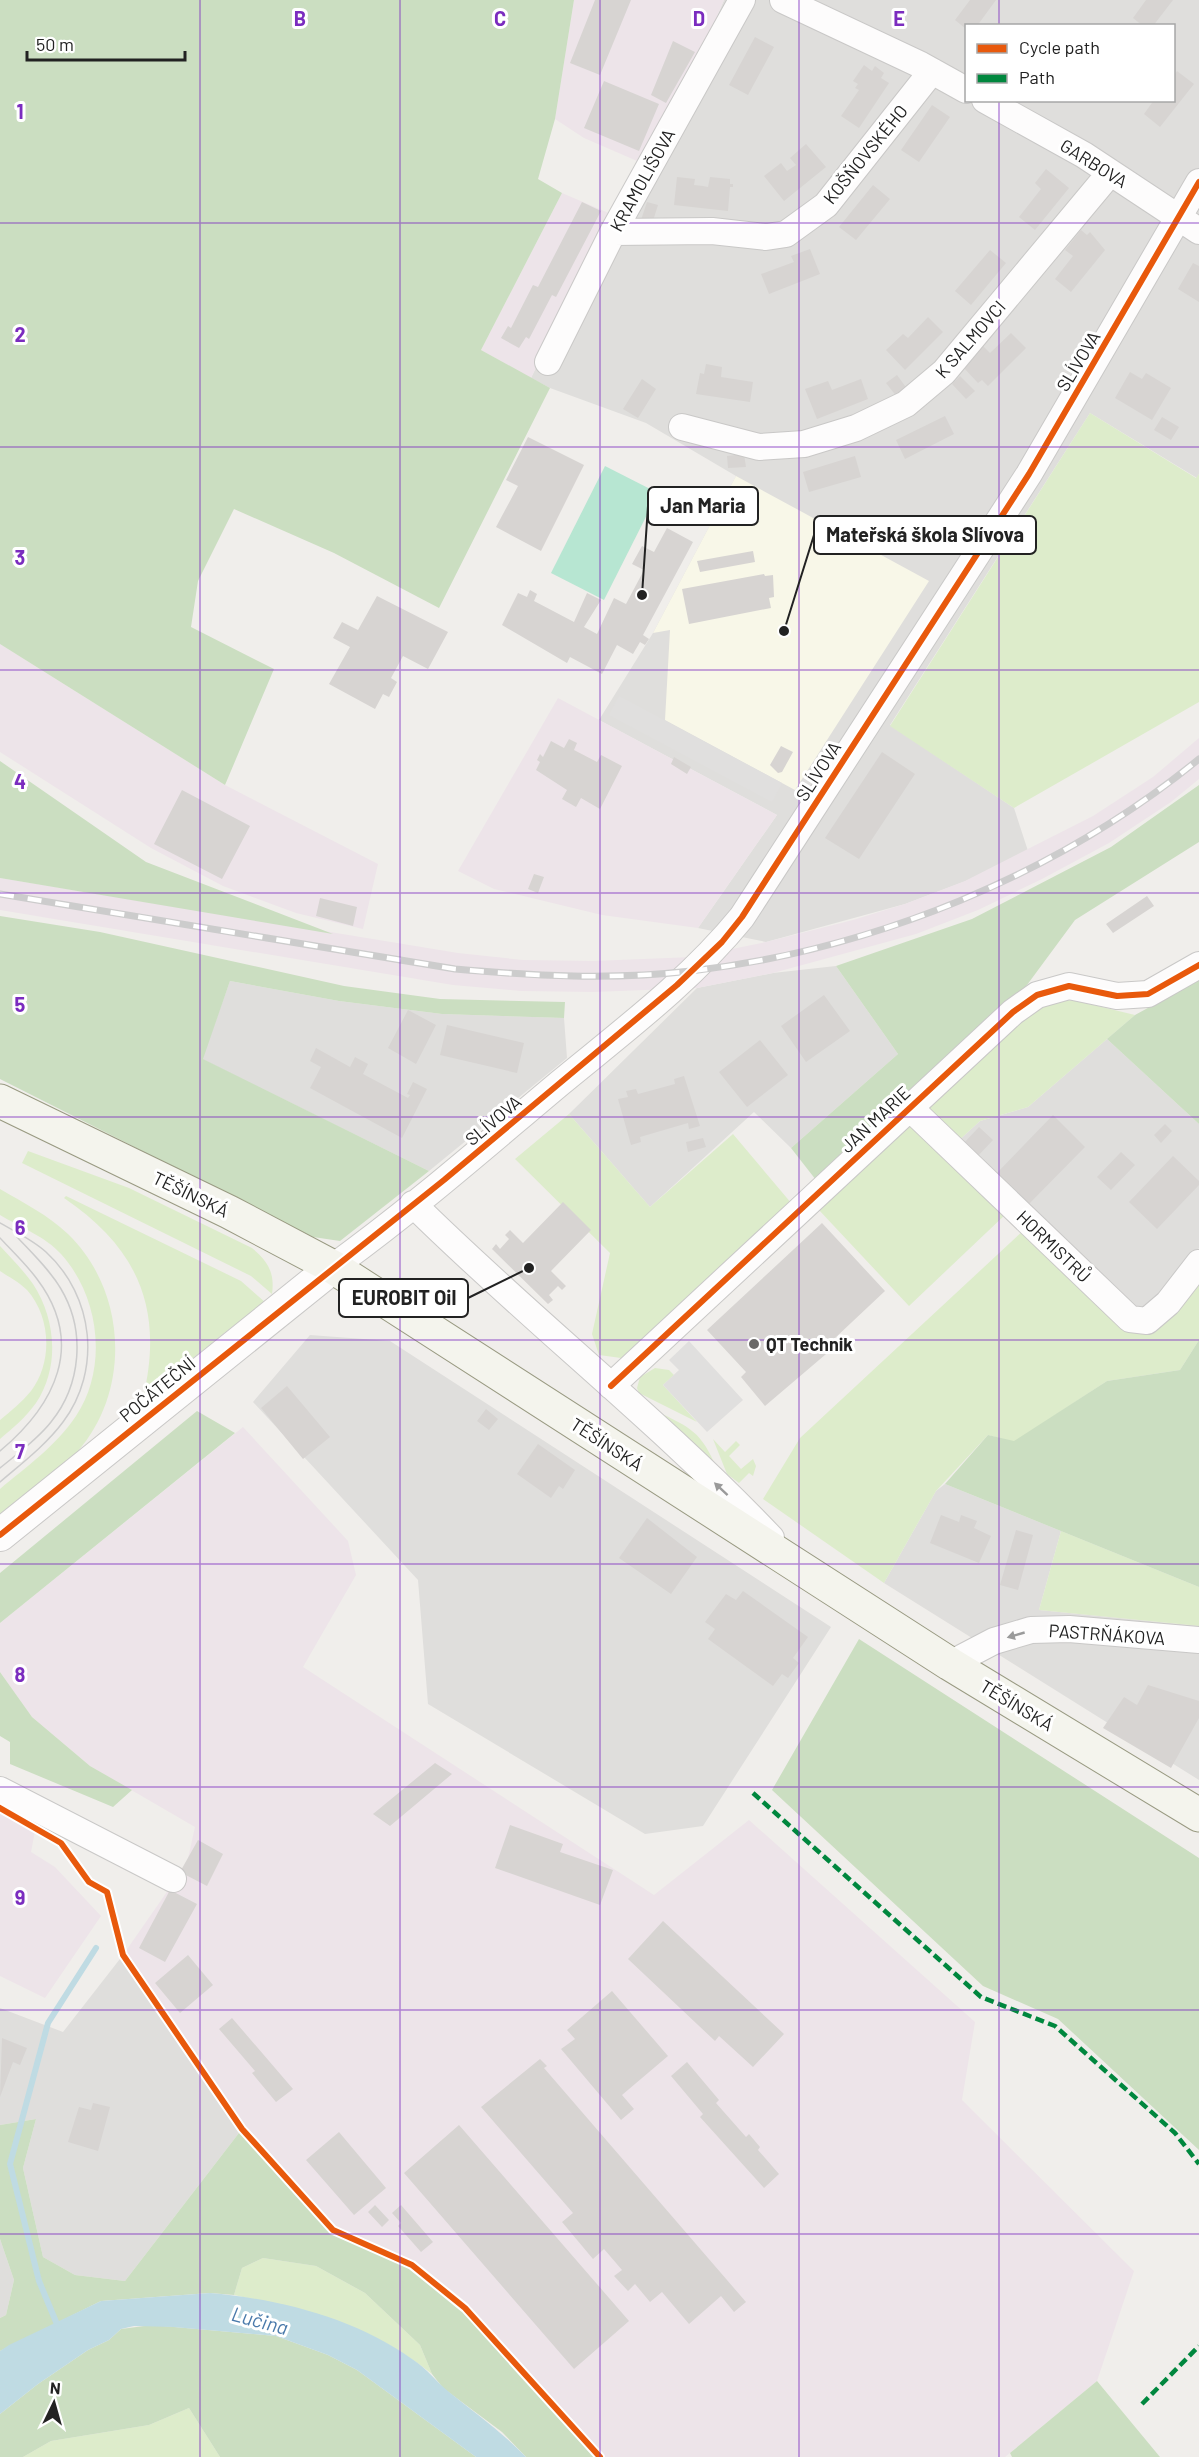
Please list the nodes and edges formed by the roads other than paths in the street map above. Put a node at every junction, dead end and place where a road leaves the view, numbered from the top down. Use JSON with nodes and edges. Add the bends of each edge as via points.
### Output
{"nodes":[{"id":1,"x":742,"y":0,"type":"edge"},
{"id":2,"x":783,"y":0,"type":"edge"},
{"id":3,"x":932,"y":71,"type":"junction"},
{"id":4,"x":965,"y":89,"type":"edge"},
{"id":5,"x":988,"y":102,"type":"edge"},
{"id":6,"x":1110,"y":173,"type":"junction"},
{"id":7,"x":1199,"y":182,"type":"edge"},
{"id":8,"x":1189,"y":225,"type":"edge"},
{"id":9,"x":613,"y":232,"type":"junction"},
{"id":10,"x":548,"y":362,"type":"dead end"},
{"id":11,"x":682,"y":428,"type":"dead end"},
{"id":12,"x":1199,"y":964,"type":"edge"},
{"id":13,"x":0,"y":1101,"type":"edge"},
{"id":14,"x":910,"y":1108,"type":"junction"},
{"id":15,"x":413,"y":1204,"type":"junction"},
{"id":16,"x":1199,"y":1263,"type":"edge"},
{"id":17,"x":333,"y":1267,"type":"junction"},
{"id":18,"x":611,"y":1386,"type":"junction"},
{"id":19,"x":0,"y":1535,"type":"edge"},
{"id":20,"x":792,"y":1560,"type":"junction"},
{"id":21,"x":1199,"y":1640,"type":"edge"},
{"id":22,"x":950,"y":1664,"type":"junction"},
{"id":23,"x":0,"y":1790,"type":"edge"},
{"id":24,"x":1199,"y":1815,"type":"edge"},
{"id":25,"x":173,"y":1879,"type":"dead end"}],
"edges":[{"from":1,"to":9,"type":"street","name":"KRAMOLIŠOVA"},
{"from":2,"to":3,"type":"street"},
{"from":3,"to":4,"type":"street"},
{"from":3,"to":9,"type":"street","name":"KOŠŇOVSKÉHO","via":[[826,205],[786,234],[766,237],[712,231]]},
{"from":5,"to":6,"type":"street","name":"GARBOVA"},
{"from":6,"to":8,"type":"street","name":"GARBOVA"},
{"from":6,"to":11,"type":"street","name":"K SALMOVCI","via":[[944,372],[906,404],[856,428],[804,444],[759,447]]},
{"from":7,"to":8,"type":"street","name":"SLÍVOVA"},
{"from":8,"to":15,"type":"street","name":"SLÍVOVA","via":[[722,942],[677,985]]},
{"from":9,"to":10,"type":"street","name":"KRAMOLIŠOVA"},
{"from":12,"to":14,"type":"street","name":"JAN MARIE","via":[[1148,994],[1118,996],[1069,986],[1037,995],[1013,1012]]},
{"from":13,"to":17,"type":"main road","name":"TĚŠÍNSKÁ"},
{"from":14,"to":16,"type":"street","name":"HORMISTRŮ","via":[[1130,1319],[1147,1321],[1168,1303]]},
{"from":14,"to":18,"type":"street","name":"JAN MARIE"},
{"from":15,"to":17,"type":"street","name":"SLÍVOVA"},
{"from":15,"to":18,"type":"street"},
{"from":17,"to":19,"type":"street","name":"POČÁTEČNÍ"},
{"from":17,"to":20,"type":"main road","name":"TĚŠÍNSKÁ"},
{"from":20,"to":18,"type":"street","one_way":true},
{"from":20,"to":22,"type":"main road","name":"TĚŠÍNSKÁ"},
{"from":21,"to":22,"type":"street","name":"PASTRŇÁKOVA","one_way":true,"via":[[1069,1629],[1032,1630],[994,1641]]},
{"from":22,"to":24,"type":"main road","name":"TĚŠÍNSKÁ"},
{"from":23,"to":25,"type":"street"}]}
